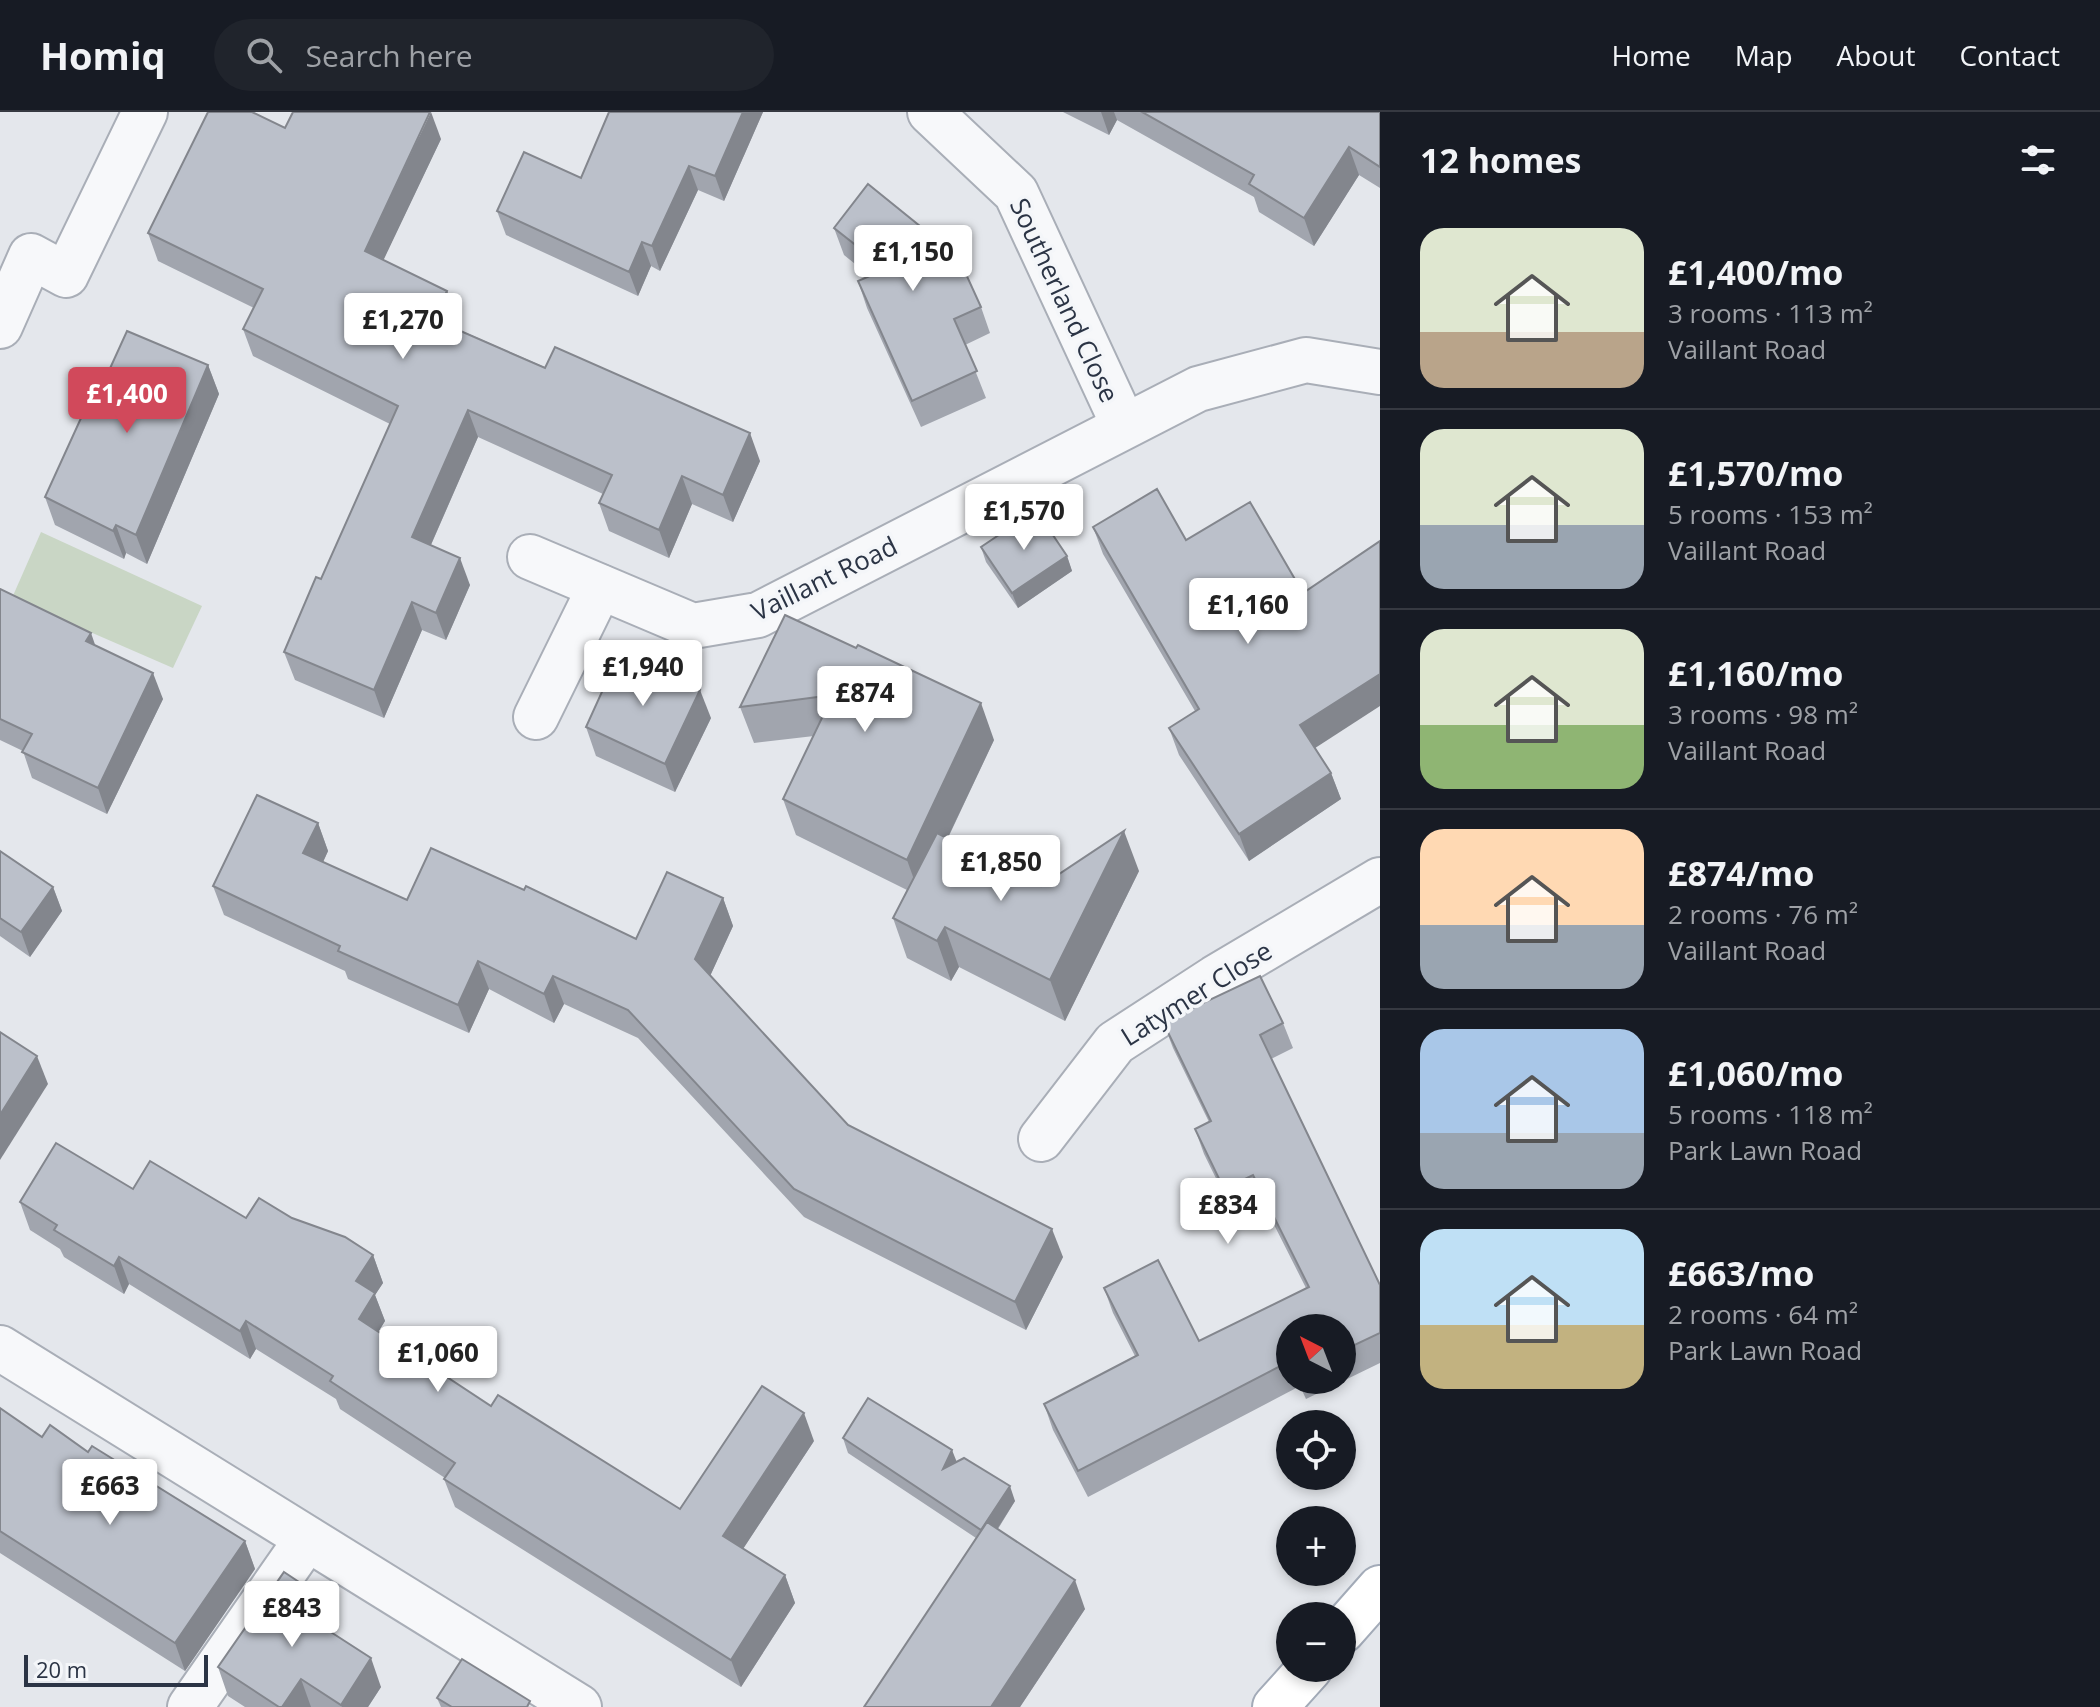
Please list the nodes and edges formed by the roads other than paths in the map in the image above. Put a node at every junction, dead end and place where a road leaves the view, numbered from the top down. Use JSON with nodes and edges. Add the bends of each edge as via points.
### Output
{"nodes":[{"id":1,"x":145,"y":112,"type":"edge"},
{"id":2,"x":930,"y":112,"type":"edge"},
{"id":3,"x":0,"y":326,"type":"edge"},
{"id":4,"x":1380,"y":372,"type":"edge"},
{"id":5,"x":1124,"y":426,"type":"junction"},
{"id":6,"x":530,"y":557,"type":"dead end"},
{"id":7,"x":600,"y":587,"type":"junction"},
{"id":8,"x":536,"y":717,"type":"dead end"},
{"id":9,"x":1380,"y":880,"type":"edge"},
{"id":10,"x":1041,"y":1139,"type":"dead end"},
{"id":11,"x":0,"y":1348,"type":"edge"},
{"id":12,"x":307,"y":1539,"type":"junction"},
{"id":13,"x":1380,"y":1588,"type":"edge"},
{"id":14,"x":1356,"y":1615,"type":"edge"},
{"id":15,"x":1297,"y":1682,"type":"edge"},
{"id":16,"x":190,"y":1707,"type":"edge"},
{"id":17,"x":579,"y":1707,"type":"edge"},
{"id":18,"x":1275,"y":1707,"type":"edge"}],
"edges":[{"from":1,"to":3,"type":"street","via":[[66,275],[31,256]]},
{"from":2,"to":5,"type":"street","name":"Southerland Close","via":[[1016,193]]},
{"from":4,"to":5,"type":"street","name":"Vaillant Road","via":[[1306,360],[1198,389]]},
{"from":5,"to":7,"type":"street","name":"Vaillant Road","via":[[758,615],[693,626]]},
{"from":6,"to":7,"type":"street","name":"Vaillant Road"},
{"from":7,"to":8,"type":"street"},
{"from":9,"to":10,"type":"street","name":"Latymer Close","via":[[1115,1043]]},
{"from":11,"to":12,"type":"street"},
{"from":12,"to":16,"type":"street"},
{"from":12,"to":17,"type":"street"},
{"from":13,"to":14,"type":"main road"},
{"from":15,"to":18,"type":"main road"}]}
